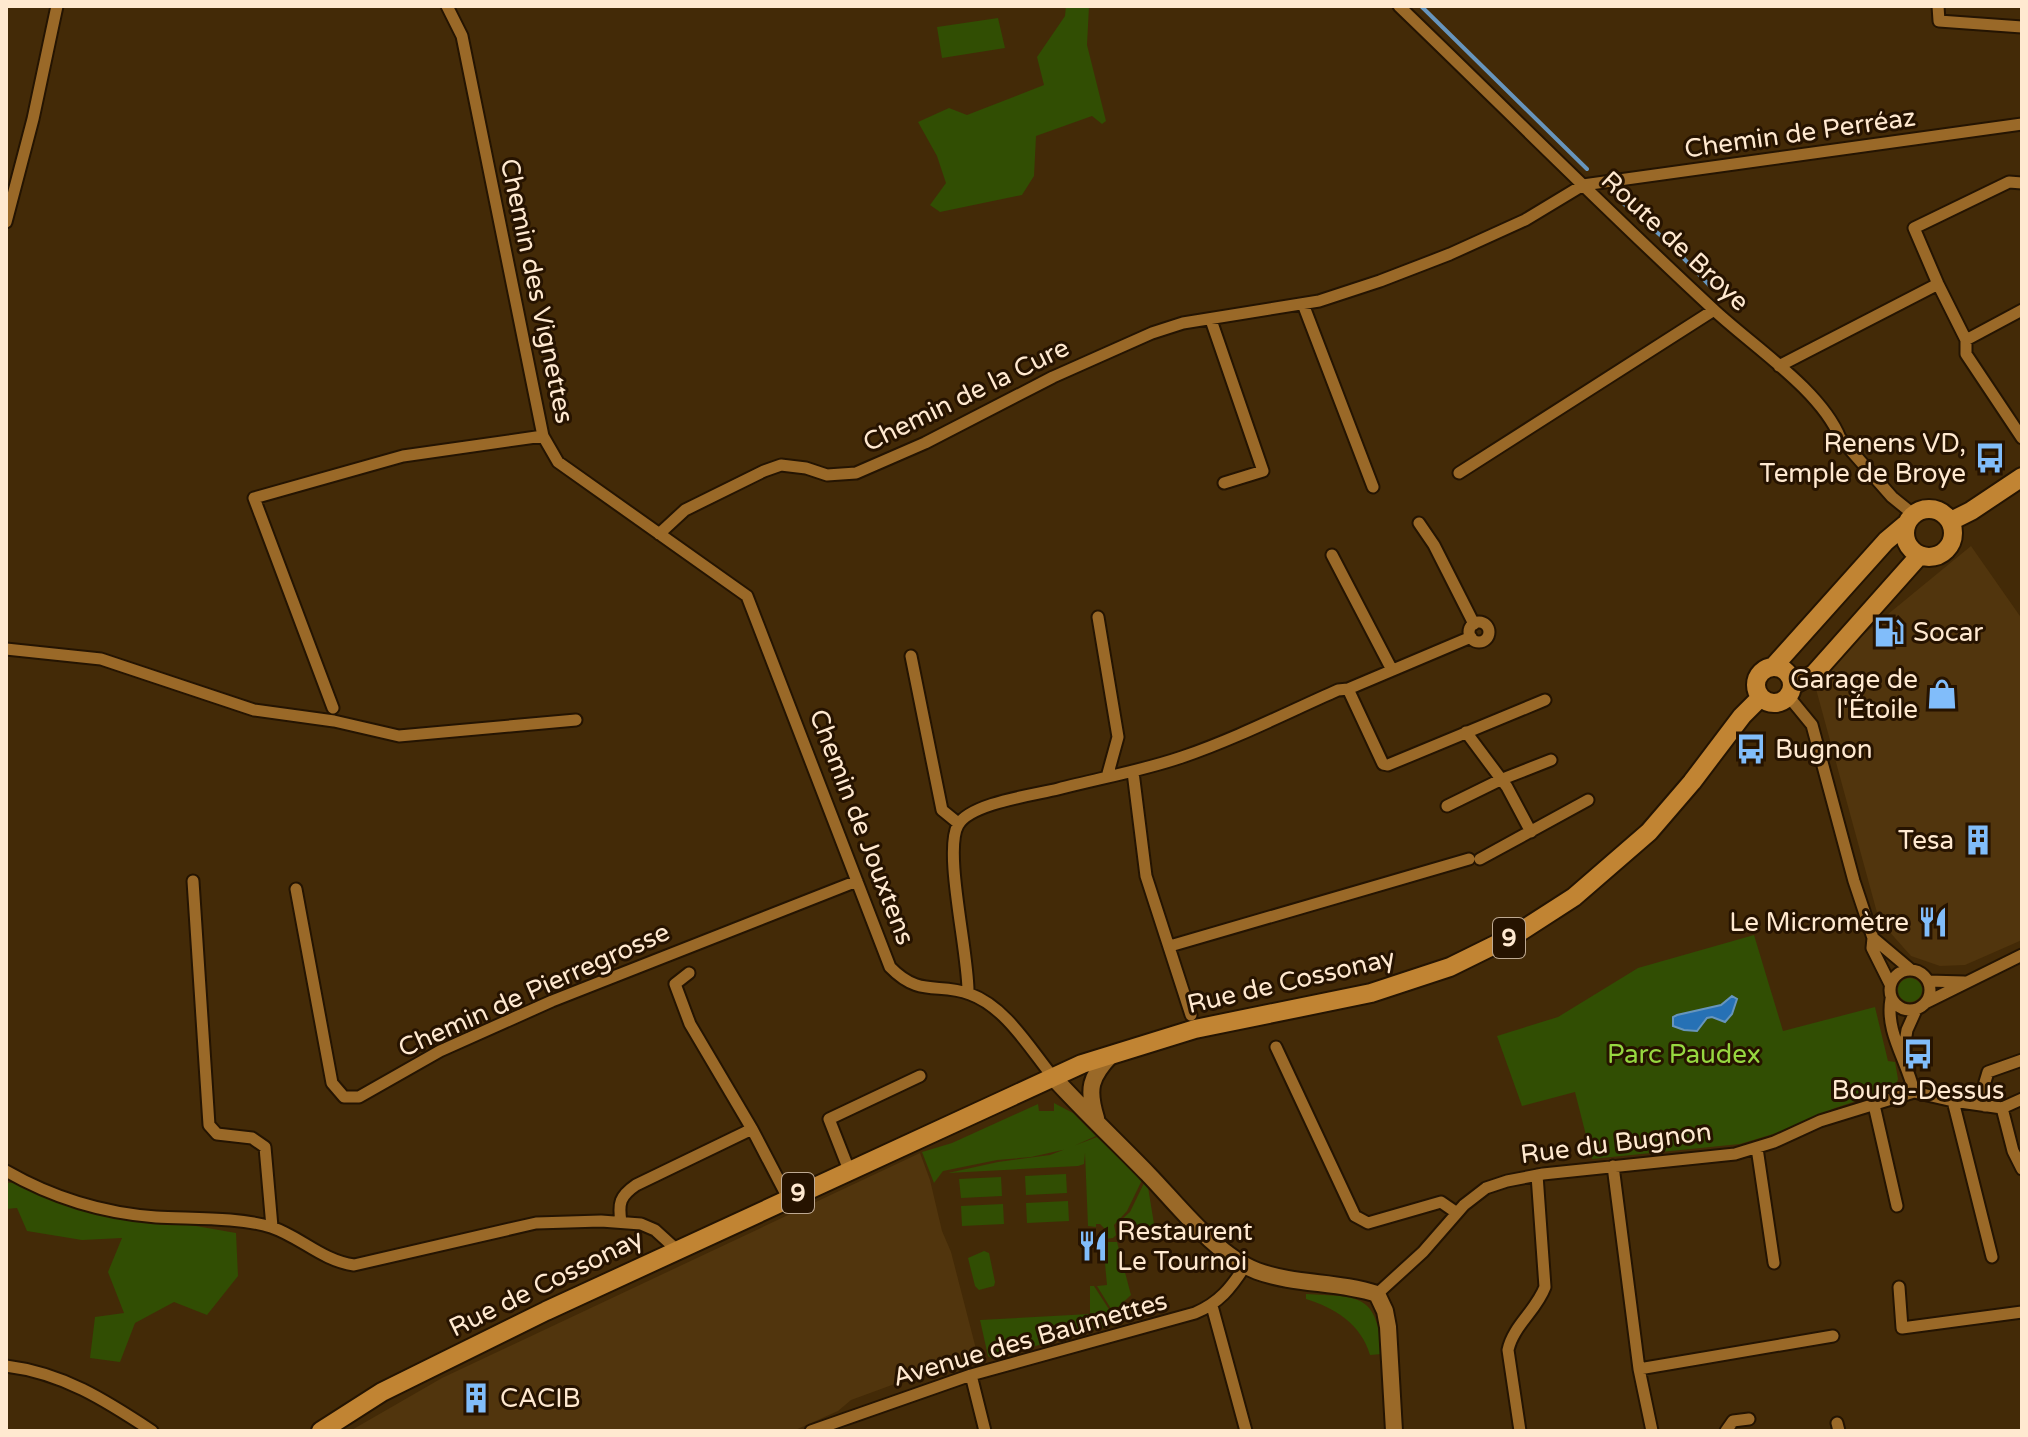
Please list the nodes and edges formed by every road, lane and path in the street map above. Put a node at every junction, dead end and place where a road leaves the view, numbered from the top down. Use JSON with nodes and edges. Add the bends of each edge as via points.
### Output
{"nodes":[{"id":1,"x":57,"y":6,"type":"edge"},
{"id":2,"x":447,"y":6,"type":"edge"},
{"id":3,"x":1399,"y":6,"type":"edge"},
{"id":4,"x":1938,"y":6,"type":"edge"},
{"id":5,"x":2022,"y":27,"type":"edge"},
{"id":6,"x":2022,"y":124,"type":"edge"},
{"id":7,"x":2022,"y":183,"type":"edge"},
{"id":8,"x":1583,"y":185,"type":"junction"},
{"id":9,"x":6,"y":222,"type":"edge"},
{"id":10,"x":1938,"y":284,"type":"junction"},
{"id":11,"x":1303,"y":304,"type":"junction"},
{"id":12,"x":1714,"y":310,"type":"junction"},
{"id":13,"x":2022,"y":310,"type":"edge"},
{"id":14,"x":1211,"y":320,"type":"junction"},
{"id":15,"x":1966,"y":340,"type":"junction"},
{"id":16,"x":1779,"y":366,"type":"junction"},
{"id":17,"x":543,"y":436,"type":"junction"},
{"id":18,"x":2022,"y":438,"type":"edge"},
{"id":19,"x":1459,"y":473,"type":"dead end"},
{"id":20,"x":2022,"y":477,"type":"edge"},
{"id":21,"x":1224,"y":483,"type":"dead end"},
{"id":22,"x":1373,"y":487,"type":"dead end"},
{"id":23,"x":1909,"y":520,"type":"junction"},
{"id":24,"x":1951,"y":521,"type":"junction"},
{"id":25,"x":1419,"y":523,"type":"dead end"},
{"id":26,"x":659,"y":534,"type":"junction"},
{"id":27,"x":1332,"y":555,"type":"dead end"},
{"id":28,"x":1919,"y":556,"type":"junction"},
{"id":29,"x":1098,"y":617,"type":"dead end"},
{"id":30,"x":6,"y":649,"type":"edge"},
{"id":31,"x":911,"y":656,"type":"dead end"},
{"id":32,"x":1773,"y":667,"type":"junction"},
{"id":33,"x":1392,"y":670,"type":"junction"},
{"id":34,"x":779,"y":674,"type":"joint"},
{"id":35,"x":1348,"y":689,"type":"junction"},
{"id":36,"x":1791,"y":691,"type":"junction"},
{"id":37,"x":1760,"y":698,"type":"junction"},
{"id":38,"x":1545,"y":700,"type":"dead end"},
{"id":39,"x":333,"y":708,"type":"dead end"},
{"id":40,"x":576,"y":720,"type":"dead end"},
{"id":41,"x":1466,"y":732,"type":"junction"},
{"id":42,"x":1551,"y":760,"type":"dead end"},
{"id":43,"x":1133,"y":772,"type":"junction"},
{"id":44,"x":1107,"y":777,"type":"junction"},
{"id":45,"x":1500,"y":780,"type":"junction"},
{"id":46,"x":1588,"y":800,"type":"dead end"},
{"id":47,"x":1447,"y":806,"type":"dead end"},
{"id":48,"x":958,"y":823,"type":"junction"},
{"id":49,"x":1531,"y":832,"type":"junction"},
{"id":50,"x":193,"y":881,"type":"dead end"},
{"id":51,"x":857,"y":881,"type":"junction"},
{"id":52,"x":296,"y":889,"type":"dead end"},
{"id":53,"x":1873,"y":938,"type":"junction"},
{"id":54,"x":1170,"y":946,"type":"junction"},
{"id":55,"x":2022,"y":955,"type":"edge"},
{"id":56,"x":1911,"y":970,"type":"junction"},
{"id":57,"x":689,"y":973,"type":"dead end"},
{"id":58,"x":1928,"y":981,"type":"junction"},
{"id":59,"x":1964,"y":982,"type":"junction"},
{"id":60,"x":1890,"y":984,"type":"junction"},
{"id":61,"x":968,"y":993,"type":"junction"},
{"id":62,"x":1891,"y":999,"type":"junction"},
{"id":63,"x":1927,"y":1002,"type":"junction"},
{"id":64,"x":1916,"y":1010,"type":"junction"},
{"id":65,"x":1191,"y":1015,"type":"dead end"},
{"id":66,"x":1276,"y":1047,"type":"dead end"},
{"id":67,"x":1111,"y":1055,"type":"junction"},
{"id":68,"x":1903,"y":1056,"type":"junction"},
{"id":69,"x":2022,"y":1060,"type":"edge"},
{"id":70,"x":920,"y":1076,"type":"dead end"},
{"id":71,"x":1053,"y":1077,"type":"junction"},
{"id":72,"x":1914,"y":1092,"type":"junction"},
{"id":73,"x":2022,"y":1099,"type":"edge"},
{"id":74,"x":1953,"y":1101,"type":"junction"},
{"id":75,"x":1874,"y":1105,"type":"junction"},
{"id":76,"x":1985,"y":1106,"type":"junction"},
{"id":77,"x":2002,"y":1108,"type":"junction"},
{"id":78,"x":1098,"y":1123,"type":"junction"},
{"id":79,"x":752,"y":1129,"type":"junction"},
{"id":80,"x":1757,"y":1148,"type":"junction"},
{"id":81,"x":1613,"y":1166,"type":"junction"},
{"id":82,"x":2022,"y":1169,"type":"edge"},
{"id":83,"x":849,"y":1170,"type":"junction"},
{"id":84,"x":6,"y":1171,"type":"edge"},
{"id":85,"x":1537,"y":1175,"type":"junction"},
{"id":86,"x":788,"y":1198,"type":"junction"},
{"id":87,"x":1897,"y":1206,"type":"dead end"},
{"id":88,"x":1457,"y":1213,"type":"junction"},
{"id":89,"x":621,"y":1222,"type":"junction"},
{"id":90,"x":272,"y":1227,"type":"junction"},
{"id":91,"x":677,"y":1250,"type":"junction"},
{"id":92,"x":1992,"y":1257,"type":"dead end"},
{"id":93,"x":1774,"y":1263,"type":"dead end"},
{"id":94,"x":1245,"y":1266,"type":"junction"},
{"id":95,"x":1899,"y":1287,"type":"dead end"},
{"id":96,"x":1377,"y":1294,"type":"junction"},
{"id":97,"x":1212,"y":1306,"type":"junction"},
{"id":98,"x":2022,"y":1312,"type":"edge"},
{"id":99,"x":1833,"y":1336,"type":"dead end"},
{"id":100,"x":6,"y":1366,"type":"edge"},
{"id":101,"x":1639,"y":1369,"type":"junction"},
{"id":102,"x":971,"y":1375,"type":"junction"},
{"id":103,"x":1749,"y":1419,"type":"dead end"},
{"id":104,"x":326,"y":1427,"type":"edge"},
{"id":105,"x":147,"y":1430,"type":"edge"},
{"id":106,"x":811,"y":1431,"type":"edge"},
{"id":107,"x":985,"y":1431,"type":"edge"},
{"id":108,"x":1246,"y":1431,"type":"edge"},
{"id":109,"x":1394,"y":1431,"type":"edge"},
{"id":110,"x":1520,"y":1431,"type":"edge"},
{"id":111,"x":1652,"y":1431,"type":"edge"},
{"id":112,"x":1726,"y":1431,"type":"edge"}],
"edges":[{"from":1,"to":9,"type":"street"},
{"from":2,"to":17,"type":"street","name":"Chemin des Vignettes","via":[[462,36]]},
{"from":3,"to":8,"type":"street","name":"Route de Broye"},
{"from":4,"to":5,"type":"street","via":[[1939,21]]},
{"from":6,"to":8,"type":"street","name":"Chemin de Perréaz"},
{"from":7,"to":10,"type":"street","via":[[2009,182],[1914,228]]},
{"from":8,"to":11,"type":"street","name":"Chemin de la Cure","via":[[1525,220],[1450,254]]},
{"from":8,"to":12,"type":"street","name":"Route de Broye"},
{"from":10,"to":15,"type":"street"},
{"from":10,"to":16,"type":"street"},
{"from":11,"to":14,"type":"street","name":"Chemin de la Cure"},
{"from":11,"to":22,"type":"street"},
{"from":12,"to":16,"type":"street","name":"Route de Broye"},
{"from":12,"to":19,"type":"street"},
{"from":13,"to":15,"type":"street"},
{"from":14,"to":21,"type":"street","via":[[1263,471]]},
{"from":14,"to":26,"type":"street","name":"Chemin de la Cure","via":[[1152,333],[856,473],[827,475],[781,465],[764,471],[685,510]]},
{"from":15,"to":18,"type":"street","via":[[1966,354]]},
{"from":16,"to":23,"type":"street","name":"Route de Broye","via":[[1824,411]]},
{"from":17,"to":26,"type":"street","name":"Chemin des Vignettes","via":[[558,462]]},
{"from":17,"to":39,"type":"street","via":[[403,456],[254,498]]},
{"from":20,"to":24,"type":"main road"},
{"from":23,"to":24,"type":"main road","via":[[1927,508]]},
{"from":23,"to":28,"type":"main road","via":[[1904,536]]},
{"from":23,"to":32,"type":"main road","name":"Rue de Cossonay","number":"9"},
{"from":24,"to":28,"type":"main road","via":[[1949,548],[1938,556]]},
{"from":25,"to":33,"type":"street","via":[[1474,624],[1471,637]]},
{"from":26,"to":34,"type":"street","name":"Chemin des Vignettes","via":[[747,596]]},
{"from":27,"to":33,"type":"street"},
{"from":28,"to":36,"type":"main road","via":[[1814,674]]},
{"from":29,"to":44,"type":"street","via":[[1118,737]]},
{"from":30,"to":40,"type":"street","via":[[101,659],[254,710],[399,736]]},
{"from":31,"to":48,"type":"street","via":[[942,810]]},
{"from":32,"to":36,"type":"main road","via":[[1787,671]]},
{"from":32,"to":37,"type":"main road","name":"Rue de Cossonay","number":"9","via":[[1757,679]]},
{"from":33,"to":35,"type":"street"},
{"from":34,"to":51,"type":"street","name":"Chemin de Jouxtens"},
{"from":35,"to":41,"type":"street","via":[[1383,764]]},
{"from":35,"to":43,"type":"street"},
{"from":36,"to":37,"type":"main road","via":[[1780,703]]},
{"from":36,"to":53,"type":"street","via":[[1812,725]]},
{"from":37,"to":67,"type":"main road","name":"Rue de Cossonay","number":"9","via":[[1649,832],[1574,897],[1515,935],[1450,967],[1371,993],[1195,1029]]},
{"from":38,"to":41,"type":"street"},
{"from":41,"to":45,"type":"street"},
{"from":42,"to":45,"type":"street"},
{"from":43,"to":44,"type":"street"},
{"from":43,"to":54,"type":"street","via":[[1146,876]]},
{"from":44,"to":48,"type":"street","via":[[977,809]]},
{"from":45,"to":47,"type":"street"},
{"from":45,"to":49,"type":"street"},
{"from":46,"to":49,"type":"street"},
{"from":48,"to":61,"type":"street","via":[[952,862]]},
{"from":49,"to":54,"type":"street","via":[[1475,859]]},
{"from":50,"to":90,"type":"street","via":[[209,1125],[217,1134],[252,1138],[265,1147]]},
{"from":51,"to":52,"type":"street","name":"Chemin de Pierregrosse","via":[[552,1001],[440,1051],[359,1097],[344,1097],[332,1083]]},
{"from":51,"to":61,"type":"street","name":"Chemin de Jouxtens","via":[[890,967],[912,985]]},
{"from":53,"to":56,"type":"street"},
{"from":53,"to":60,"type":"street","via":[[1872,948]]},
{"from":54,"to":65,"type":"street"},
{"from":55,"to":59,"type":"street"},
{"from":56,"to":58,"type":"street"},
{"from":56,"to":60,"type":"street","via":[[1902,971]]},
{"from":57,"to":79,"type":"street","via":[[675,984],[681,1004]]},
{"from":58,"to":59,"type":"street"},
{"from":58,"to":63,"type":"street"},
{"from":59,"to":63,"type":"street"},
{"from":60,"to":62,"type":"street"},
{"from":61,"to":71,"type":"street","name":"Chemin de Jouxtens","via":[[997,1011]]},
{"from":62,"to":64,"type":"street","via":[[1906,1011]]},
{"from":62,"to":68,"type":"street","via":[[1888,1015]]},
{"from":63,"to":64,"type":"street"},
{"from":64,"to":68,"type":"street"},
{"from":66,"to":88,"type":"street","via":[[1355,1216],[1368,1223],[1441,1202]]},
{"from":67,"to":71,"type":"main road","name":"Rue de Cossonay","number":"9"},
{"from":67,"to":78,"type":"street","via":[[1097,1069],[1091,1089]]},
{"from":68,"to":72,"type":"street"},
{"from":69,"to":76,"type":"street","via":[[1988,1072]]},
{"from":70,"to":83,"type":"street","via":[[829,1119]]},
{"from":71,"to":78,"type":"street","name":"Chemin de Jouxtens"},
{"from":71,"to":83,"type":"main road","name":"Rue de Cossonay","number":"9"},
{"from":72,"to":74,"type":"street"},
{"from":72,"to":75,"type":"street","name":"Rue du Bugnon"},
{"from":73,"to":77,"type":"street"},
{"from":74,"to":76,"type":"street"},
{"from":74,"to":92,"type":"street"},
{"from":75,"to":80,"type":"street","name":"Rue du Bugnon"},
{"from":75,"to":87,"type":"street"},
{"from":76,"to":77,"type":"street"},
{"from":77,"to":82,"type":"street"},
{"from":78,"to":94,"type":"street","name":"Chemin de Jouxtens","via":[[1199,1227]]},
{"from":79,"to":86,"type":"street"},
{"from":79,"to":89,"type":"street","name":"Rue de Cossonay","via":[[636,1185],[619,1202]]},
{"from":80,"to":81,"type":"street","name":"Rue du Bugnon"},
{"from":80,"to":93,"type":"street"},
{"from":81,"to":85,"type":"street","name":"Rue du Bugnon"},
{"from":81,"to":101,"type":"street"},
{"from":83,"to":86,"type":"main road","name":"Rue de Cossonay","number":"9"},
{"from":84,"to":90,"type":"street","via":[[48,1193],[110,1211]]},
{"from":85,"to":88,"type":"street","name":"Rue du Bugnon","via":[[1486,1188]]},
{"from":85,"to":110,"type":"street","via":[[1545,1287],[1508,1350]]},
{"from":86,"to":91,"type":"main road","name":"Rue de Cossonay","number":"9"},
{"from":88,"to":96,"type":"street","name":"Rue du Bugnon"},
{"from":89,"to":90,"type":"street","via":[[536,1223],[354,1265],[337,1263]]},
{"from":89,"to":91,"type":"street","via":[[655,1230]]},
{"from":91,"to":104,"type":"main road","name":"Rue de Cossonay","number":"9","via":[[396,1385]]},
{"from":94,"to":96,"type":"street","name":"Chemin de Jouxtens"},
{"from":94,"to":97,"type":"street","name":"Avenue des Baumettes"},
{"from":95,"to":98,"type":"street","via":[[1902,1328]]},
{"from":96,"to":109,"type":"street","via":[[1388,1327]]},
{"from":97,"to":102,"type":"street","name":"Avenue des Baumettes"},
{"from":97,"to":108,"type":"street"},
{"from":99,"to":101,"type":"street"},
{"from":100,"to":105,"type":"street","via":[[75,1384]]},
{"from":101,"to":111,"type":"street"},
{"from":102,"to":106,"type":"street","name":"Avenue des Baumettes"},
{"from":102,"to":107,"type":"street"},
{"from":103,"to":112,"type":"street","via":[[1733,1421]]}]}
